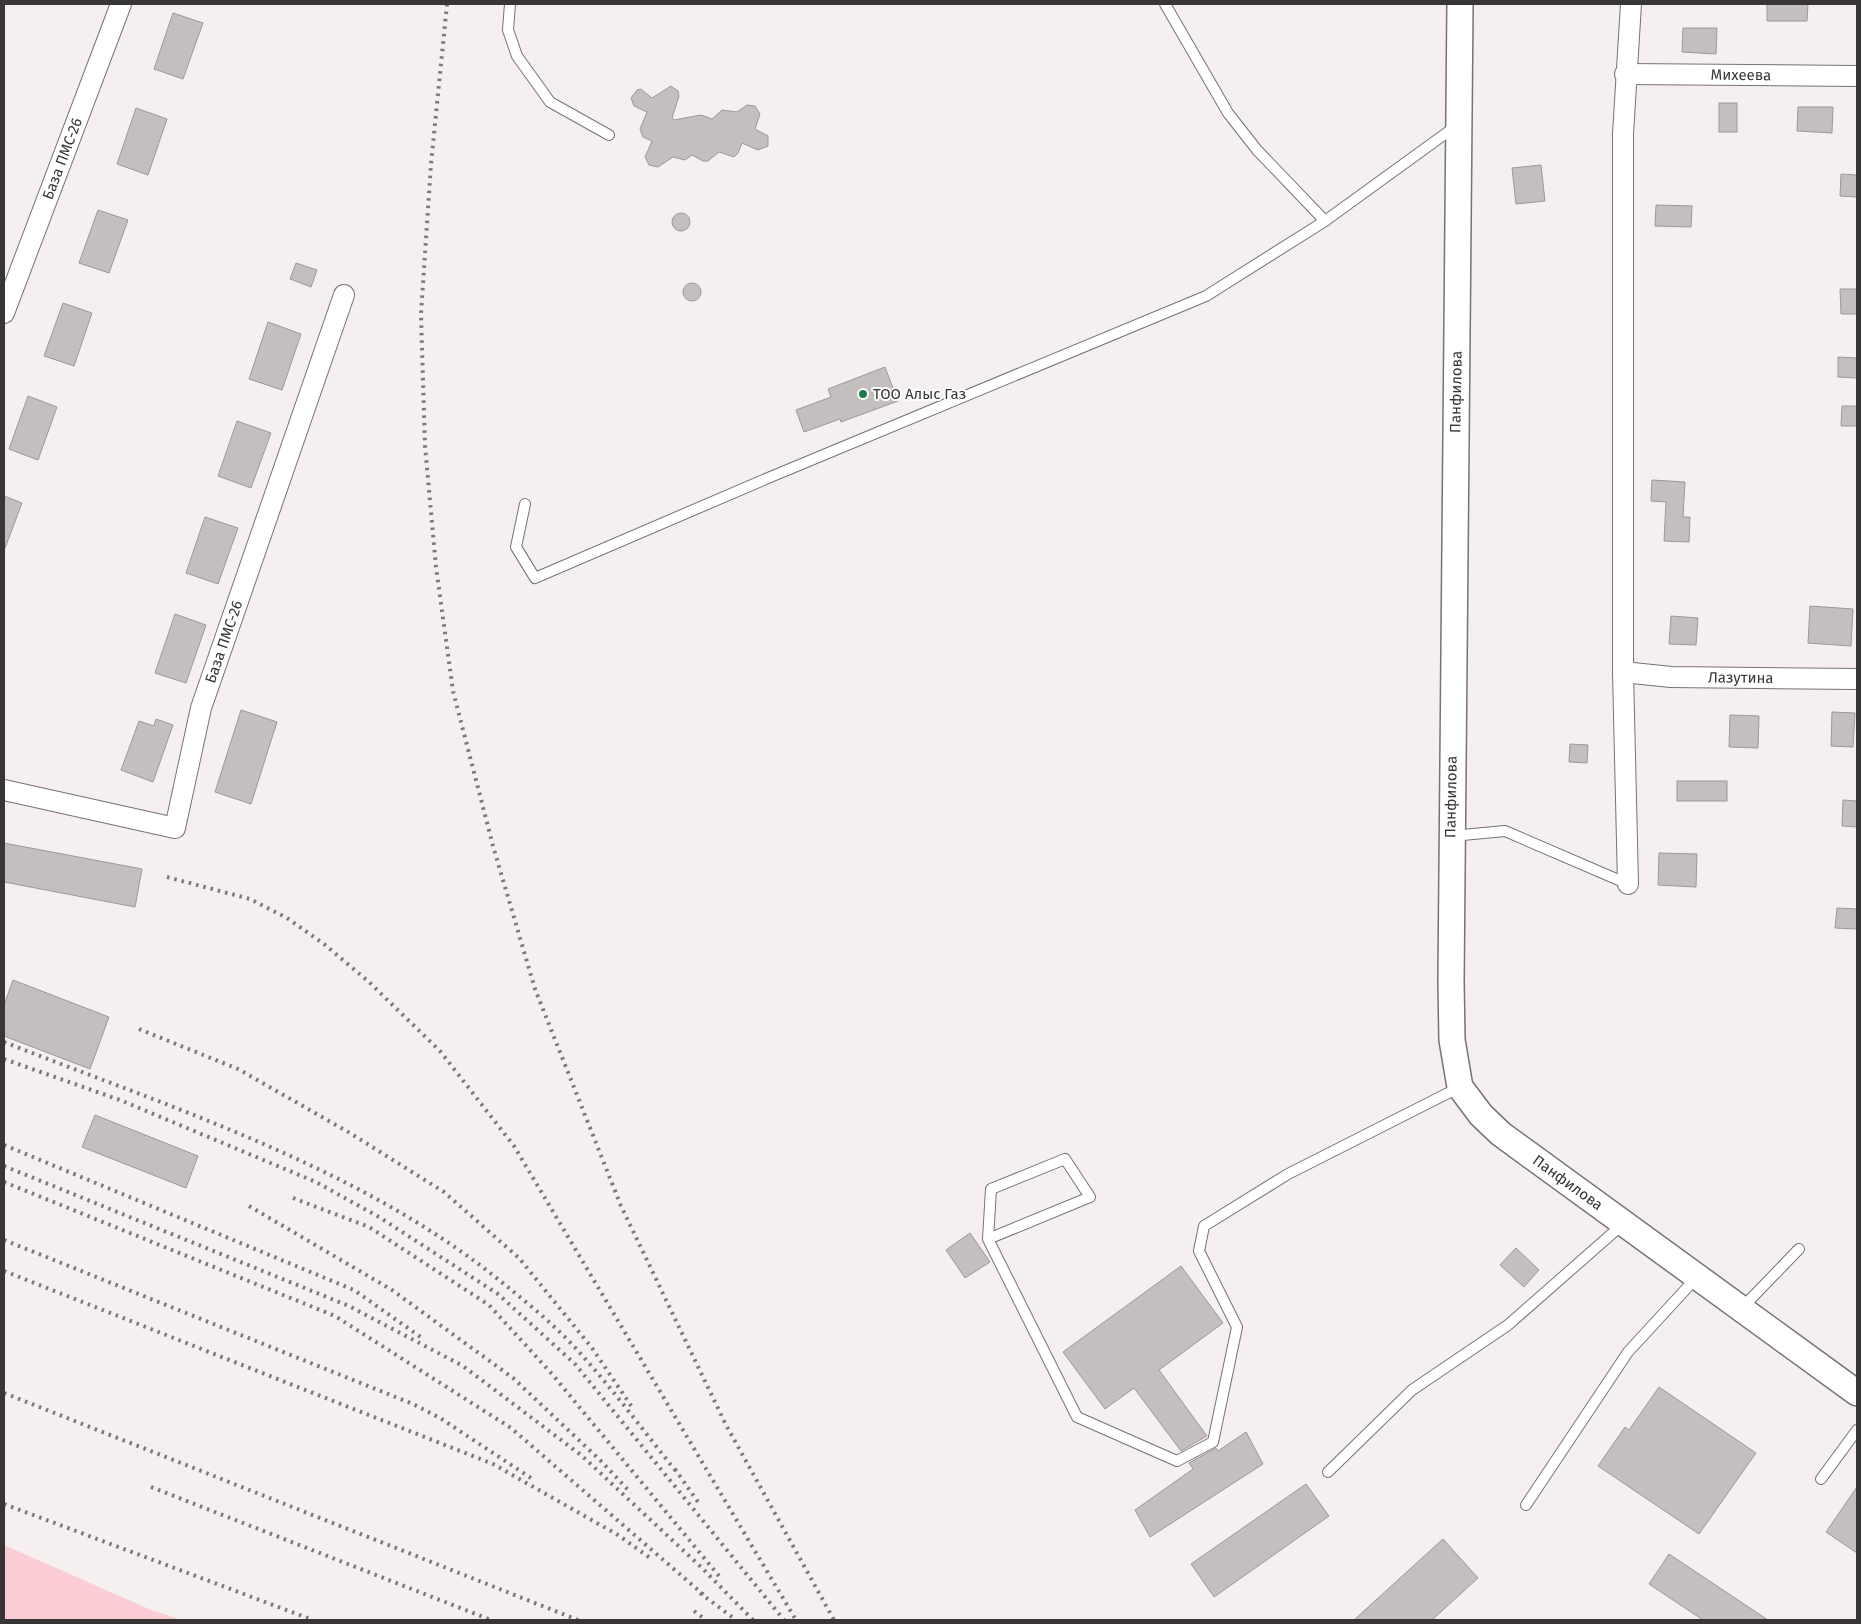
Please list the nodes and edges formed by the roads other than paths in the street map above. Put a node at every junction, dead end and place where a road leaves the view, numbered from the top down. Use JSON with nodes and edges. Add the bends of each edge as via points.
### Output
{"nodes":[{"id":1,"x":121,"y":4,"type":"edge"},
{"id":2,"x":510,"y":4,"type":"edge"},
{"id":3,"x":1165,"y":4,"type":"edge"},
{"id":4,"x":1460,"y":4,"type":"edge"},
{"id":5,"x":1631,"y":4,"type":"edge"},
{"id":6,"x":1625,"y":74,"type":"junction"},
{"id":7,"x":1857,"y":76,"type":"edge"},
{"id":8,"x":1458,"y":124,"type":"junction"},
{"id":9,"x":609,"y":135,"type":"dead end"},
{"id":10,"x":1324,"y":222,"type":"junction"},
{"id":11,"x":344,"y":295,"type":"dead end"},
{"id":12,"x":4,"y":313,"type":"edge"},
{"id":13,"x":525,"y":504,"type":"dead end"},
{"id":14,"x":1623,"y":672,"type":"junction"},
{"id":15,"x":1857,"y":679,"type":"edge"},
{"id":16,"x":4,"y":790,"type":"edge"},
{"id":17,"x":1451,"y":836,"type":"junction"},
{"id":18,"x":1628,"y":884,"type":"joint"},
{"id":19,"x":1460,"y":1087,"type":"junction"},
{"id":20,"x":1624,"y":1223,"type":"junction"},
{"id":21,"x":988,"y":1239,"type":"junction"},
{"id":22,"x":1799,"y":1249,"type":"dead end"},
{"id":23,"x":1698,"y":1277,"type":"junction"},
{"id":24,"x":1742,"y":1309,"type":"junction"},
{"id":25,"x":1857,"y":1393,"type":"edge"},
{"id":26,"x":1857,"y":1430,"type":"edge"},
{"id":27,"x":1328,"y":1472,"type":"dead end"},
{"id":28,"x":1821,"y":1479,"type":"dead end"},
{"id":29,"x":1526,"y":1505,"type":"dead end"}],
"edges":[{"from":1,"to":12,"type":"street","name":"База ПМС-26"},
{"from":2,"to":9,"type":"lane","via":[[508,30],[518,56],[550,102]]},
{"from":3,"to":10,"type":"lane","via":[[1228,113],[1257,150]]},
{"from":4,"to":8,"type":"street","name":"Панфилова"},
{"from":5,"to":6,"type":"street"},
{"from":6,"to":7,"type":"street","name":"Михеева"},
{"from":6,"to":14,"type":"street"},
{"from":8,"to":10,"type":"lane"},
{"from":8,"to":17,"type":"street","name":"Панфилова"},
{"from":10,"to":13,"type":"lane","via":[[1206,296],[535,578],[516,546]]},
{"from":11,"to":16,"type":"street","name":"База ПМС-26","via":[[201,708],[175,828]]},
{"from":14,"to":15,"type":"street","name":"Лазутина","via":[[1671,677]]},
{"from":14,"to":18,"type":"street"},
{"from":17,"to":18,"type":"lane","via":[[1505,831]]},
{"from":17,"to":19,"type":"street","name":"Панфилова","via":[[1452,1040]]},
{"from":19,"to":20,"type":"street","name":"Панфилова","via":[[1481,1115],[1501,1134]]},
{"from":19,"to":21,"type":"lane","via":[[1288,1174],[1204,1226],[1199,1251],[1237,1327],[1213,1442],[1177,1461],[1077,1418]]},
{"from":20,"to":23,"type":"street","name":"Панфилова"},
{"from":20,"to":27,"type":"lane","via":[[1508,1325],[1412,1390]]},
{"from":21,"to":21,"type":"lane","via":[[991,1189],[1065,1158],[1090,1198]]},
{"from":22,"to":24,"type":"lane"},
{"from":23,"to":24,"type":"street","name":"Панфилова"},
{"from":23,"to":29,"type":"lane","via":[[1628,1352]]},
{"from":24,"to":25,"type":"street","name":"Панфилова"},
{"from":26,"to":28,"type":"lane"}]}
